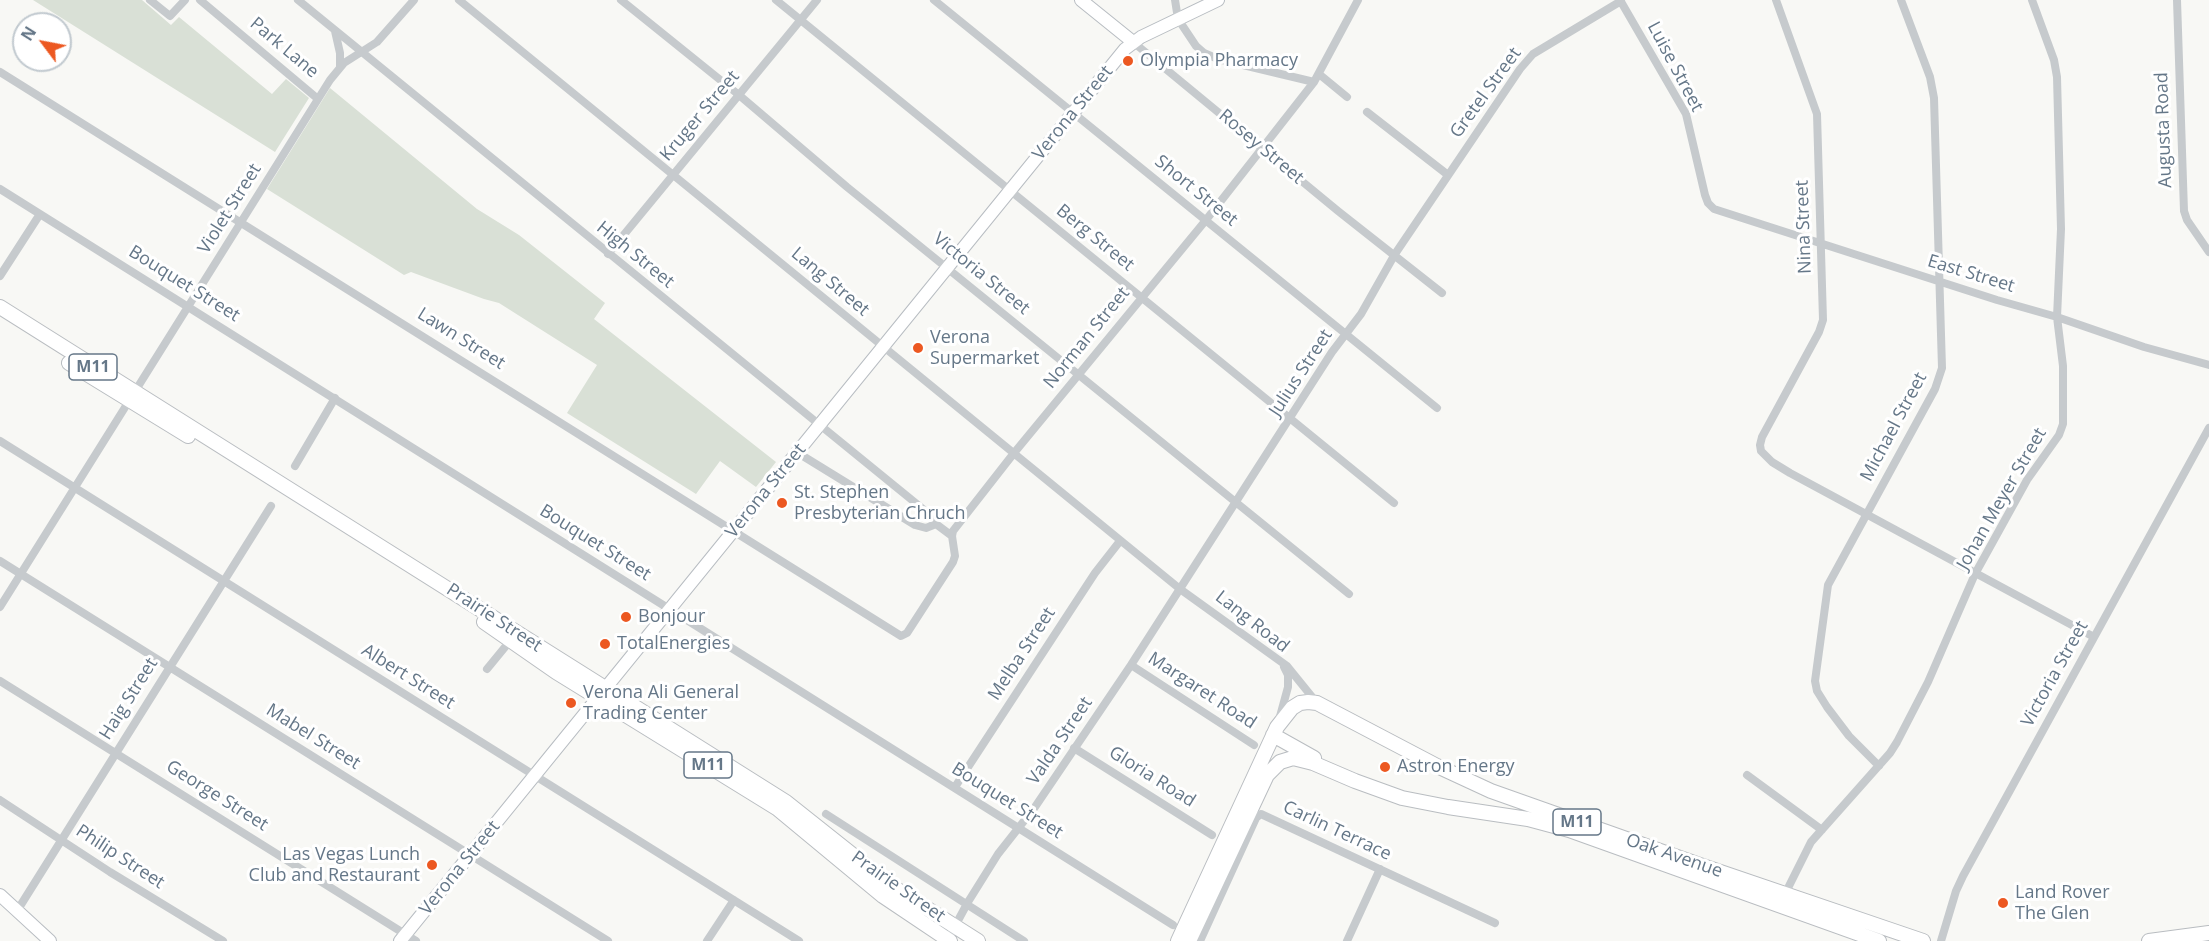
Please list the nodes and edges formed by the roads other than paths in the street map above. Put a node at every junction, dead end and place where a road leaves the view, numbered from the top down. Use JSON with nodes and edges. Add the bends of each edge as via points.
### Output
{"nodes":[{"id":1,"x":150,"y":0,"type":"edge"},
{"id":2,"x":185,"y":0,"type":"edge"},
{"id":3,"x":200,"y":0,"type":"edge"},
{"id":4,"x":297,"y":0,"type":"edge"},
{"id":5,"x":414,"y":0,"type":"edge"},
{"id":6,"x":459,"y":0,"type":"edge"},
{"id":7,"x":621,"y":0,"type":"edge"},
{"id":8,"x":776,"y":0,"type":"edge"},
{"id":9,"x":817,"y":0,"type":"edge"},
{"id":10,"x":934,"y":0,"type":"edge"},
{"id":11,"x":1082,"y":0,"type":"edge"},
{"id":12,"x":1175,"y":0,"type":"edge"},
{"id":13,"x":1199,"y":0,"type":"edge"},
{"id":14,"x":1218,"y":0,"type":"edge"},
{"id":15,"x":1358,"y":0,"type":"edge"},
{"id":16,"x":1776,"y":0,"type":"edge"},
{"id":17,"x":1901,"y":0,"type":"edge"},
{"id":18,"x":2032,"y":0,"type":"edge"},
{"id":19,"x":2177,"y":0,"type":"edge"},
{"id":20,"x":1620,"y":1,"type":"edge"},
{"id":21,"x":1193,"y":13,"type":"junction"},
{"id":22,"x":1178,"y":19,"type":"junction"},
{"id":23,"x":801,"y":20,"type":"junction"},
{"id":24,"x":335,"y":30,"type":"junction"},
{"id":25,"x":1133,"y":42,"type":"junction"},
{"id":26,"x":363,"y":52,"type":"junction"},
{"id":27,"x":340,"y":67,"type":"junction"},
{"id":28,"x":0,"y":72,"type":"edge"},
{"id":29,"x":1319,"y":74,"type":"junction"},
{"id":30,"x":1314,"y":82,"type":"junction"},
{"id":31,"x":739,"y":95,"type":"junction"},
{"id":32,"x":1347,"y":97,"type":"dead end"},
{"id":33,"x":318,"y":99,"type":"junction"},
{"id":34,"x":1367,"y":112,"type":"dead end"},
{"id":35,"x":1073,"y":113,"type":"junction"},
{"id":36,"x":1262,"y":147,"type":"junction"},
{"id":37,"x":672,"y":175,"type":"junction"},
{"id":38,"x":1448,"y":175,"type":"junction"},
{"id":39,"x":0,"y":189,"type":"edge"},
{"id":40,"x":1010,"y":191,"type":"junction"},
{"id":41,"x":1724,"y":213,"type":"joint"},
{"id":42,"x":40,"y":214,"type":"junction"},
{"id":43,"x":1206,"y":220,"type":"junction"},
{"id":44,"x":241,"y":221,"type":"junction"},
{"id":45,"x":1821,"y":243,"type":"junction"},
{"id":46,"x":2209,"y":252,"type":"edge"},
{"id":47,"x":608,"y":254,"type":"junction"},
{"id":48,"x":1395,"y":254,"type":"junction"},
{"id":49,"x":947,"y":268,"type":"junction"},
{"id":50,"x":0,"y":276,"type":"edge"},
{"id":51,"x":1939,"y":281,"type":"junction"},
{"id":52,"x":1442,"y":293,"type":"dead end"},
{"id":53,"x":1142,"y":297,"type":"junction"},
{"id":54,"x":188,"y":306,"type":"junction"},
{"id":55,"x":0,"y":307,"type":"edge"},
{"id":56,"x":0,"y":316,"type":"edge"},
{"id":57,"x":2057,"y":317,"type":"junction"},
{"id":58,"x":1346,"y":334,"type":"junction"},
{"id":59,"x":883,"y":347,"type":"junction"},
{"id":60,"x":2209,"y":365,"type":"edge"},
{"id":61,"x":1078,"y":375,"type":"junction"},
{"id":62,"x":131,"y":397,"type":"junction"},
{"id":63,"x":335,"y":398,"type":"junction"},
{"id":64,"x":1437,"y":408,"type":"dead end"},
{"id":65,"x":1291,"y":419,"type":"junction"},
{"id":66,"x":819,"y":426,"type":"junction"},
{"id":67,"x":2209,"y":429,"type":"edge"},
{"id":68,"x":0,"y":441,"type":"edge"},
{"id":69,"x":798,"y":453,"type":"junction"},
{"id":70,"x":1014,"y":453,"type":"junction"},
{"id":71,"x":295,"y":466,"type":"dead end"},
{"id":72,"x":75,"y":487,"type":"junction"},
{"id":73,"x":1236,"y":501,"type":"junction"},
{"id":74,"x":1394,"y":503,"type":"dead end"},
{"id":75,"x":271,"y":506,"type":"dead end"},
{"id":76,"x":1866,"y":514,"type":"junction"},
{"id":77,"x":936,"y":524,"type":"junction"},
{"id":78,"x":735,"y":530,"type":"junction"},
{"id":79,"x":952,"y":534,"type":"junction"},
{"id":80,"x":1120,"y":541,"type":"junction"},
{"id":81,"x":0,"y":561,"type":"edge"},
{"id":82,"x":21,"y":574,"type":"junction"},
{"id":83,"x":1976,"y":574,"type":"junction"},
{"id":84,"x":223,"y":580,"type":"junction"},
{"id":85,"x":1180,"y":589,"type":"junction"},
{"id":86,"x":1349,"y":594,"type":"dead end"},
{"id":87,"x":0,"y":607,"type":"edge"},
{"id":88,"x":670,"y":609,"type":"junction"},
{"id":89,"x":2094,"y":637,"type":"junction"},
{"id":90,"x":510,"y":641,"type":"junction"},
{"id":91,"x":1281,"y":662,"type":"junction"},
{"id":92,"x":1131,"y":665,"type":"junction"},
{"id":93,"x":169,"y":667,"type":"junction"},
{"id":94,"x":487,"y":669,"type":"dead end"},
{"id":95,"x":0,"y":681,"type":"edge"},
{"id":96,"x":601,"y":694,"type":"junction"},
{"id":97,"x":1317,"y":703,"type":"junction"},
{"id":98,"x":1275,"y":731,"type":"junction"},
{"id":99,"x":1254,"y":745,"type":"dead end"},
{"id":100,"x":1074,"y":748,"type":"junction"},
{"id":101,"x":115,"y":753,"type":"junction"},
{"id":102,"x":1879,"y":766,"type":"junction"},
{"id":103,"x":1332,"y":772,"type":"junction"},
{"id":104,"x":1747,"y":775,"type":"dead end"},
{"id":105,"x":535,"y":776,"type":"junction"},
{"id":106,"x":955,"y":787,"type":"junction"},
{"id":107,"x":0,"y":800,"type":"edge"},
{"id":108,"x":826,"y":814,"type":"dead end"},
{"id":109,"x":1018,"y":827,"type":"junction"},
{"id":110,"x":1822,"y":830,"type":"junction"},
{"id":111,"x":1212,"y":835,"type":"dead end"},
{"id":112,"x":61,"y":839,"type":"junction"},
{"id":113,"x":470,"y":855,"type":"junction"},
{"id":114,"x":1380,"y":869,"type":"junction"},
{"id":115,"x":1785,"y":894,"type":"junction"},
{"id":116,"x":0,"y":895,"type":"edge"},
{"id":117,"x":734,"y":900,"type":"junction"},
{"id":118,"x":966,"y":904,"type":"junction"},
{"id":119,"x":17,"y":911,"type":"junction"},
{"id":120,"x":1495,"y":923,"type":"dead end"},
{"id":121,"x":1173,"y":925,"type":"dead end"},
{"id":122,"x":955,"y":926,"type":"junction"},
{"id":123,"x":2209,"y":933,"type":"edge"},
{"id":124,"x":407,"y":939,"type":"edge"},
{"id":125,"x":50,"y":941,"type":"edge"},
{"id":126,"x":223,"y":941,"type":"edge"},
{"id":127,"x":608,"y":941,"type":"edge"},
{"id":128,"x":707,"y":941,"type":"edge"},
{"id":129,"x":799,"y":941,"type":"edge"},
{"id":130,"x":948,"y":941,"type":"edge"},
{"id":131,"x":978,"y":941,"type":"edge"},
{"id":132,"x":1024,"y":941,"type":"edge"},
{"id":133,"x":1178,"y":941,"type":"edge"},
{"id":134,"x":1190,"y":941,"type":"edge"},
{"id":135,"x":1200,"y":941,"type":"edge"},
{"id":136,"x":1347,"y":941,"type":"edge"},
{"id":137,"x":1879,"y":941,"type":"edge"},
{"id":138,"x":1923,"y":941,"type":"edge"},
{"id":139,"x":1941,"y":941,"type":"edge"},
{"id":140,"x":2149,"y":941,"type":"edge"}],
"edges":[{"from":1,"to":2,"type":"street","via":[[170,16]]},
{"from":3,"to":33,"type":"street","name":"Park Lane"},
{"from":4,"to":24,"type":"street","name":"High Street"},
{"from":5,"to":26,"type":"street","name":"Violet Street"},
{"from":6,"to":37,"type":"street","name":"Lang Street"},
{"from":7,"to":31,"type":"street","name":"Victoria Street"},
{"from":8,"to":23,"type":"street","name":"Berg Street"},
{"from":9,"to":23,"type":"street","name":"Kruger Street"},
{"from":10,"to":35,"type":"street","name":"Short Street"},
{"from":11,"to":25,"type":"main road","name":"Rosey Street"},
{"from":12,"to":22,"type":"street"},
{"from":13,"to":21,"type":"street"},
{"from":14,"to":21,"type":"main road"},
{"from":15,"to":29,"type":"street","name":"Norman Street"},
{"from":16,"to":45,"type":"street","name":"Nina Street","via":[[1817,114]]},
{"from":17,"to":51,"type":"street","name":"Michael Street","via":[[1934,98]]},
{"from":18,"to":57,"type":"street","name":"Johan Meyer Street","via":[[2056,71],[2061,229]]},
{"from":19,"to":46,"type":"street","name":"Augusta Road","via":[[2184,211]]},
{"from":20,"to":38,"type":"street","name":"Gretel Street","via":[[1527,60]]},
{"from":20,"to":41,"type":"street","name":"Luise Street","via":[[1686,114],[1707,201]]},
{"from":21,"to":22,"type":"main road"},
{"from":22,"to":25,"type":"main road"},
{"from":22,"to":30,"type":"street","via":[[1196,46],[1210,56]]},
{"from":23,"to":31,"type":"street","name":"Kruger Street"},
{"from":23,"to":40,"type":"street","name":"Berg Street"},
{"from":24,"to":26,"type":"street","name":"High Street"},
{"from":24,"to":27,"type":"street"},
{"from":25,"to":35,"type":"main road","name":"Verona Street"},
{"from":25,"to":36,"type":"street","name":"Rosey Street"},
{"from":26,"to":27,"type":"street","name":"Violet Street"},
{"from":26,"to":47,"type":"street","name":"High Street"},
{"from":27,"to":33,"type":"street","name":"Violet Street"},
{"from":28,"to":44,"type":"street","name":"Lawn Street"},
{"from":29,"to":30,"type":"street","name":"Norman Street"},
{"from":29,"to":32,"type":"street"},
{"from":30,"to":36,"type":"street","name":"Norman Street"},
{"from":31,"to":37,"type":"street","name":"Kruger Street"},
{"from":31,"to":49,"type":"street","name":"Victoria Street"},
{"from":33,"to":44,"type":"street","name":"Violet Street"},
{"from":34,"to":38,"type":"street"},
{"from":35,"to":40,"type":"main road","name":"Verona Street"},
{"from":35,"to":43,"type":"street","name":"Short Street"},
{"from":36,"to":43,"type":"street","name":"Norman Street"},
{"from":36,"to":48,"type":"street","name":"Rosey Street"},
{"from":37,"to":47,"type":"street","name":"Kruger Street"},
{"from":37,"to":59,"type":"street","name":"Lang Street"},
{"from":38,"to":48,"type":"street","name":"Julius Street"},
{"from":39,"to":42,"type":"street","name":"Bouquet Street"},
{"from":40,"to":49,"type":"main road","name":"Verona Street"},
{"from":40,"to":53,"type":"street","name":"Berg Street"},
{"from":41,"to":45,"type":"street","name":"East Street"},
{"from":42,"to":50,"type":"street"},
{"from":42,"to":54,"type":"street","name":"Bouquet Street"},
{"from":43,"to":53,"type":"street","name":"Norman Street"},
{"from":43,"to":58,"type":"street","name":"Short Street"},
{"from":44,"to":54,"type":"street","name":"Violet Street"},
{"from":44,"to":78,"type":"street","name":"Lawn Street"},
{"from":45,"to":51,"type":"street","name":"East Street"},
{"from":45,"to":76,"type":"street","name":"Nina Street","via":[[1822,324],[1760,445],[1772,462]]},
{"from":47,"to":66,"type":"street","name":"High Street"},
{"from":48,"to":52,"type":"street","name":"Rosey Street"},
{"from":48,"to":58,"type":"street","name":"Julius Street"},
{"from":49,"to":59,"type":"main road","name":"Verona Street"},
{"from":49,"to":61,"type":"street","name":"Victoria Street"},
{"from":51,"to":57,"type":"street","name":"East Street"},
{"from":51,"to":76,"type":"street","name":"Michael Street","via":[[1940,378]]},
{"from":53,"to":61,"type":"street","name":"Norman Street"},
{"from":53,"to":65,"type":"street","name":"Berg Street"},
{"from":54,"to":62,"type":"street","name":"Violet Street"},
{"from":54,"to":63,"type":"street","name":"Bouquet Street"},
{"from":55,"to":62,"type":"main road","name":"Prairie Street","number":"M11"},
{"from":56,"to":62,"type":"main road","name":"Prairie Street","number":"M11"},
{"from":57,"to":60,"type":"street","name":"East Street"},
{"from":57,"to":83,"type":"street","name":"Johan Meyer Street","via":[[2063,366],[2062,428],[2027,480]]},
{"from":58,"to":64,"type":"street","name":"Short Street"},
{"from":58,"to":65,"type":"street","name":"Julius Street"},
{"from":59,"to":66,"type":"main road","name":"Verona Street"},
{"from":59,"to":70,"type":"street","name":"Lang Street"},
{"from":61,"to":70,"type":"street","name":"Norman Street"},
{"from":61,"to":73,"type":"street","name":"Victoria Street"},
{"from":62,"to":72,"type":"street","name":"Violet Street"},
{"from":62,"to":90,"type":"main road","name":"Prairie Street","number":"M11"},
{"from":62,"to":96,"type":"main road","name":"Prairie Street","number":"M11","via":[[396,555]]},
{"from":63,"to":71,"type":"street"},
{"from":63,"to":88,"type":"street","name":"Bouquet Street"},
{"from":65,"to":73,"type":"street","name":"Julius Street"},
{"from":65,"to":74,"type":"street","name":"Berg Street"},
{"from":66,"to":69,"type":"main road","name":"Verona Street"},
{"from":66,"to":77,"type":"street","name":"High Street","via":[[923,509]]},
{"from":67,"to":89,"type":"street","name":"Victoria Street"},
{"from":68,"to":72,"type":"street","name":"Albert Street"},
{"from":69,"to":77,"type":"street","via":[[915,525],[926,528]]},
{"from":69,"to":78,"type":"main road","name":"Verona Street"},
{"from":70,"to":79,"type":"street","name":"Norman Street"},
{"from":70,"to":80,"type":"street","name":"Lang Street"},
{"from":72,"to":82,"type":"street","name":"Violet Street"},
{"from":72,"to":84,"type":"street","name":"Albert Street"},
{"from":73,"to":85,"type":"street","name":"Julius Street"},
{"from":73,"to":86,"type":"street","name":"Victoria Street"},
{"from":75,"to":84,"type":"street","name":"Haig Street"},
{"from":76,"to":83,"type":"street"},
{"from":76,"to":102,"type":"street","name":"Michael Street","via":[[1827,588],[1815,681],[1827,707]]},
{"from":77,"to":79,"type":"street","name":"High Street"},
{"from":78,"to":79,"type":"street","name":"Lawn Street","via":[[903,636],[954,559]]},
{"from":78,"to":88,"type":"main road","name":"Verona Street"},
{"from":80,"to":85,"type":"street","name":"Lang Street"},
{"from":80,"to":106,"type":"street","name":"Melba Street"},
{"from":81,"to":82,"type":"street","name":"Mabel Street"},
{"from":82,"to":87,"type":"street","name":"Violet Street"},
{"from":82,"to":93,"type":"street","name":"Mabel Street"},
{"from":83,"to":89,"type":"street"},
{"from":83,"to":102,"type":"street","name":"Johan Meyer Street","via":[[1920,698],[1894,747]]},
{"from":84,"to":93,"type":"street","name":"Haig Street"},
{"from":84,"to":105,"type":"street","name":"Albert Street"},
{"from":85,"to":91,"type":"street","name":"Lang Road"},
{"from":85,"to":92,"type":"street","name":"Valda Street"},
{"from":88,"to":96,"type":"main road","name":"Verona Street"},
{"from":88,"to":106,"type":"street","name":"Bouquet Street"},
{"from":89,"to":139,"type":"street","name":"Victoria Street","via":[[1963,876]]},
{"from":90,"to":94,"type":"street"},
{"from":90,"to":96,"type":"main road","name":"Prairie Street","number":"M11"},
{"from":91,"to":97,"type":"street"},
{"from":91,"to":98,"type":"street","name":"Lang Road","via":[[1288,679]]},
{"from":92,"to":99,"type":"street","name":"Margaret Road"},
{"from":92,"to":100,"type":"street","name":"Valda Street"},
{"from":93,"to":101,"type":"street","name":"Haig Street"},
{"from":93,"to":113,"type":"street","name":"Mabel Street"},
{"from":95,"to":101,"type":"street","name":"George Street"},
{"from":96,"to":105,"type":"main road","name":"Verona Street"},
{"from":96,"to":122,"type":"main road","name":"Prairie Street","number":"M11","via":[[786,802],[892,887]]},
{"from":96,"to":130,"type":"main road","name":"Prairie Street","number":"M11","via":[[778,809],[883,896]]},
{"from":97,"to":98,"type":"main road","name":"Oak Avenue","number":"M11","via":[[1300,703],[1285,715]]},
{"from":97,"to":115,"type":"main road","name":"Oak Avenue","number":"M11","via":[[1491,791]]},
{"from":98,"to":103,"type":"main road"},
{"from":98,"to":133,"type":"main road","number":"M11"},
{"from":100,"to":109,"type":"street","name":"Valda Street"},
{"from":100,"to":111,"type":"street","name":"Gloria Road"},
{"from":101,"to":112,"type":"street","name":"Haig Street"},
{"from":101,"to":124,"type":"street","name":"George Street"},
{"from":102,"to":110,"type":"street","name":"Johan Meyer Street"},
{"from":103,"to":134,"type":"main road","number":"M11","via":[[1293,758],[1280,762],[1267,774]]},
{"from":103,"to":137,"type":"main road","name":"Oak Avenue","number":"M11","via":[[1402,798],[1528,819],[1569,830]]},
{"from":104,"to":110,"type":"street"},
{"from":105,"to":113,"type":"main road","name":"Verona Street"},
{"from":105,"to":117,"type":"street","name":"Albert Street"},
{"from":106,"to":109,"type":"street","name":"Bouquet Street"},
{"from":107,"to":112,"type":"street","name":"Philip Street"},
{"from":108,"to":118,"type":"street"},
{"from":109,"to":118,"type":"street","name":"Valda Street"},
{"from":109,"to":121,"type":"street","name":"Bouquet Street"},
{"from":110,"to":115,"type":"street","name":"Johan Meyer Street","via":[[1805,851]]},
{"from":112,"to":119,"type":"street","name":"Haig Street"},
{"from":112,"to":126,"type":"street","name":"Philip Street"},
{"from":113,"to":124,"type":"main road","name":"Verona Street"},
{"from":113,"to":127,"type":"street","name":"Mabel Street"},
{"from":114,"to":120,"type":"street","name":"Carlin Terrace"},
{"from":114,"to":135,"type":"street","name":"Carlin Terrace","via":[[1260,815]]},
{"from":114,"to":136,"type":"street"},
{"from":115,"to":138,"type":"main road","name":"Oak Avenue","number":"M11"},
{"from":116,"to":119,"type":"main road"},
{"from":117,"to":128,"type":"street"},
{"from":117,"to":129,"type":"street","name":"Albert Street"},
{"from":118,"to":122,"type":"street","name":"Valda Street"},
{"from":118,"to":132,"type":"street"},
{"from":119,"to":125,"type":"main road"},
{"from":122,"to":130,"type":"street","name":"Valda Street"},
{"from":122,"to":131,"type":"main road","name":"Prairie Street","number":"M11"},
{"from":123,"to":140,"type":"main road"}]}
